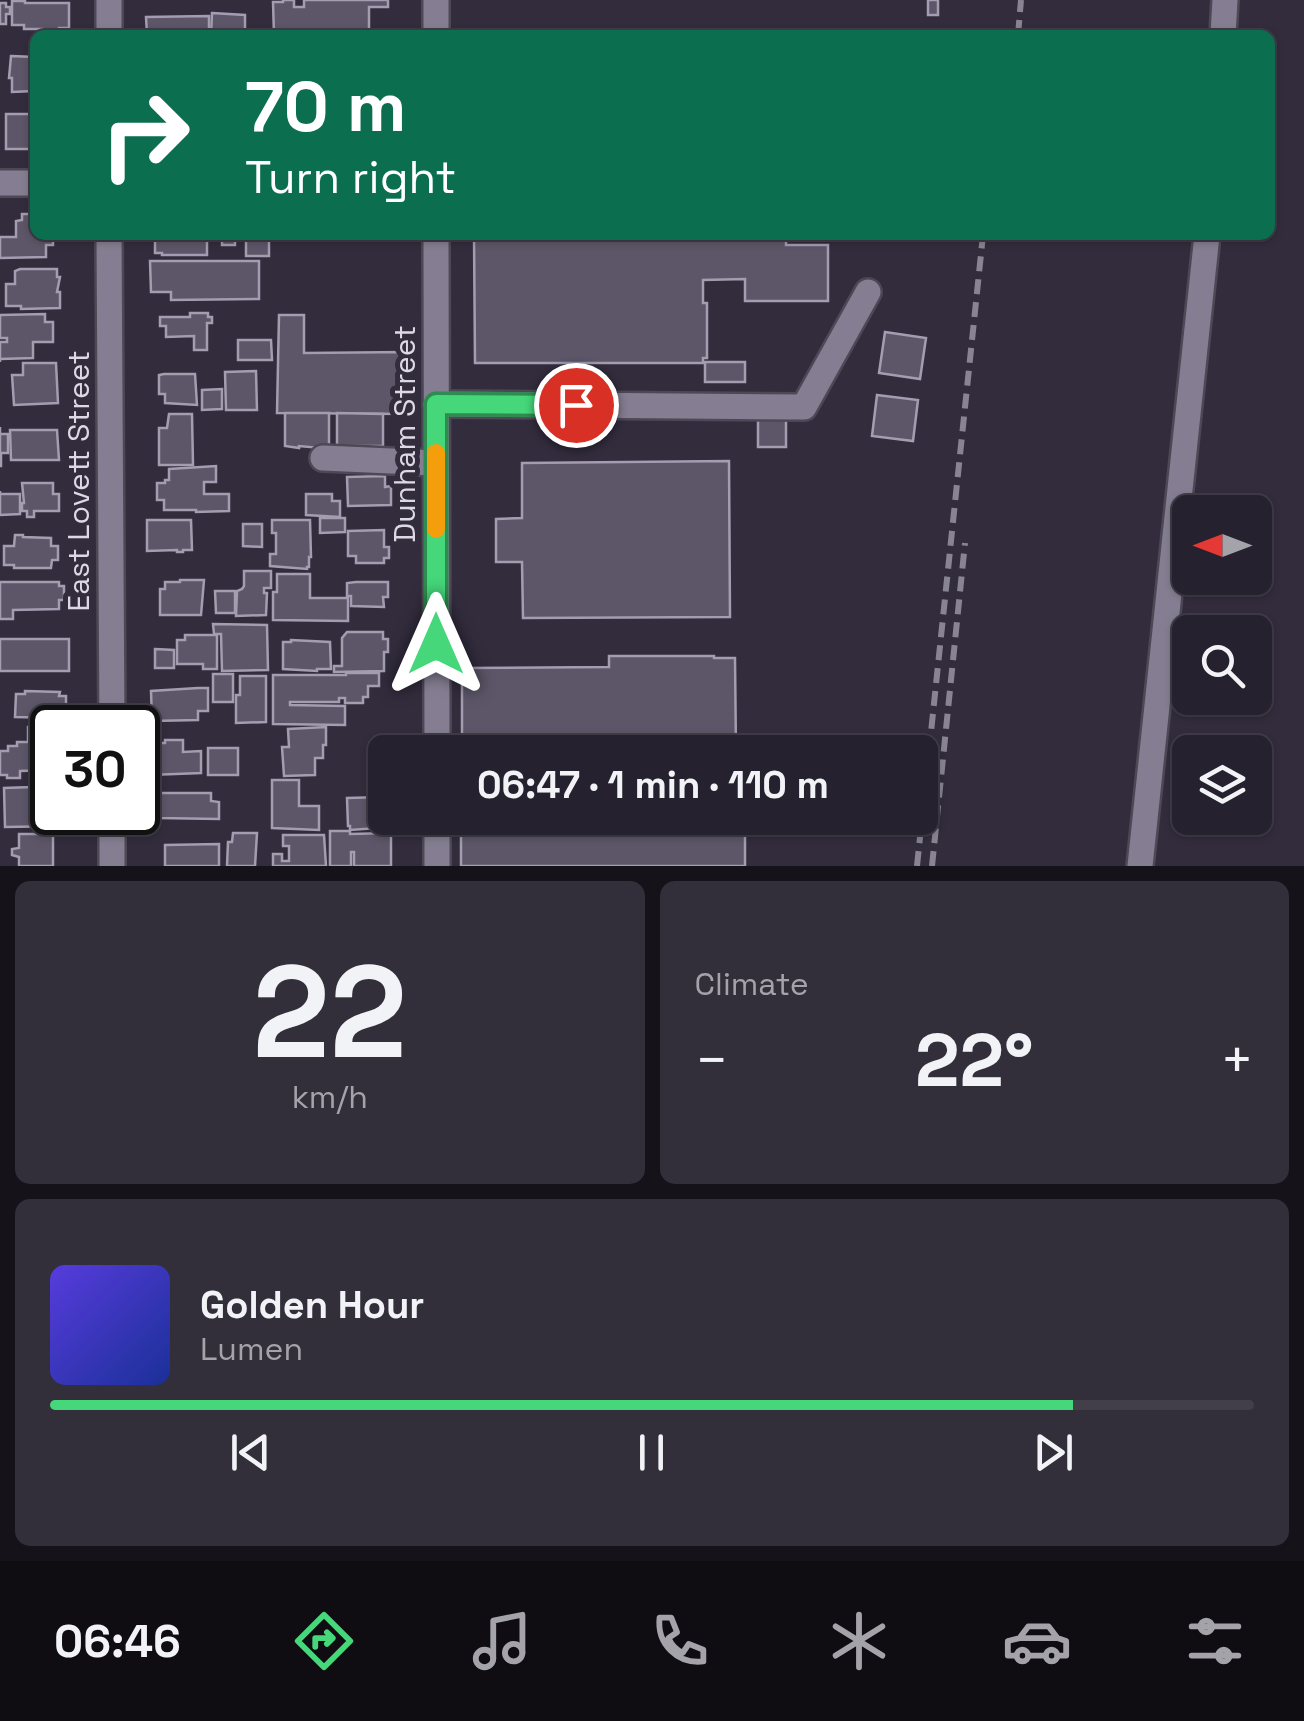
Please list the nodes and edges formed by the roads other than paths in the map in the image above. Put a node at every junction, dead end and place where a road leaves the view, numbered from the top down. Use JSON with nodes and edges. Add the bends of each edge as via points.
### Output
{"nodes":[{"id":1,"x":109,"y":0,"type":"edge"},
{"id":2,"x":436,"y":0,"type":"edge"},
{"id":3,"x":1226,"y":0,"type":"edge"},
{"id":4,"x":109,"y":30,"type":"edge"},
{"id":5,"x":436,"y":30,"type":"edge"},
{"id":6,"x":1223,"y":30,"type":"edge"},
{"id":7,"x":0,"y":183,"type":"edge"},
{"id":8,"x":30,"y":183,"type":"edge"},
{"id":9,"x":109,"y":240,"type":"edge"},
{"id":10,"x":436,"y":240,"type":"edge"},
{"id":11,"x":1206,"y":240,"type":"edge"},
{"id":12,"x":868,"y":292,"type":"dead end"},
{"id":13,"x":436,"y":404,"type":"junction"},
{"id":14,"x":323,"y":458,"type":"dead end"},
{"id":15,"x":436,"y":463,"type":"junction"},
{"id":16,"x":112,"y":705,"type":"edge"},
{"id":17,"x":437,"y":735,"type":"edge"},
{"id":18,"x":112,"y":835,"type":"edge"},
{"id":19,"x":437,"y":835,"type":"edge"},
{"id":20,"x":112,"y":866,"type":"edge"},
{"id":21,"x":437,"y":866,"type":"edge"},
{"id":22,"x":1140,"y":866,"type":"edge"}],
"edges":[{"from":1,"to":4,"type":"street"},
{"from":2,"to":5,"type":"street"},
{"from":3,"to":6,"type":"street"},
{"from":7,"to":8,"type":"street"},
{"from":9,"to":16,"type":"street","name":"East Lovett Street"},
{"from":10,"to":13,"type":"street","name":"Dunham Street"},
{"from":11,"to":22,"type":"street"},
{"from":12,"to":13,"type":"street","via":[[804,407]]},
{"from":13,"to":15,"type":"street","name":"Dunham Street"},
{"from":14,"to":15,"type":"street"},
{"from":15,"to":17,"type":"street","name":"Dunham Street"},
{"from":18,"to":20,"type":"street"},
{"from":19,"to":21,"type":"street"}]}
